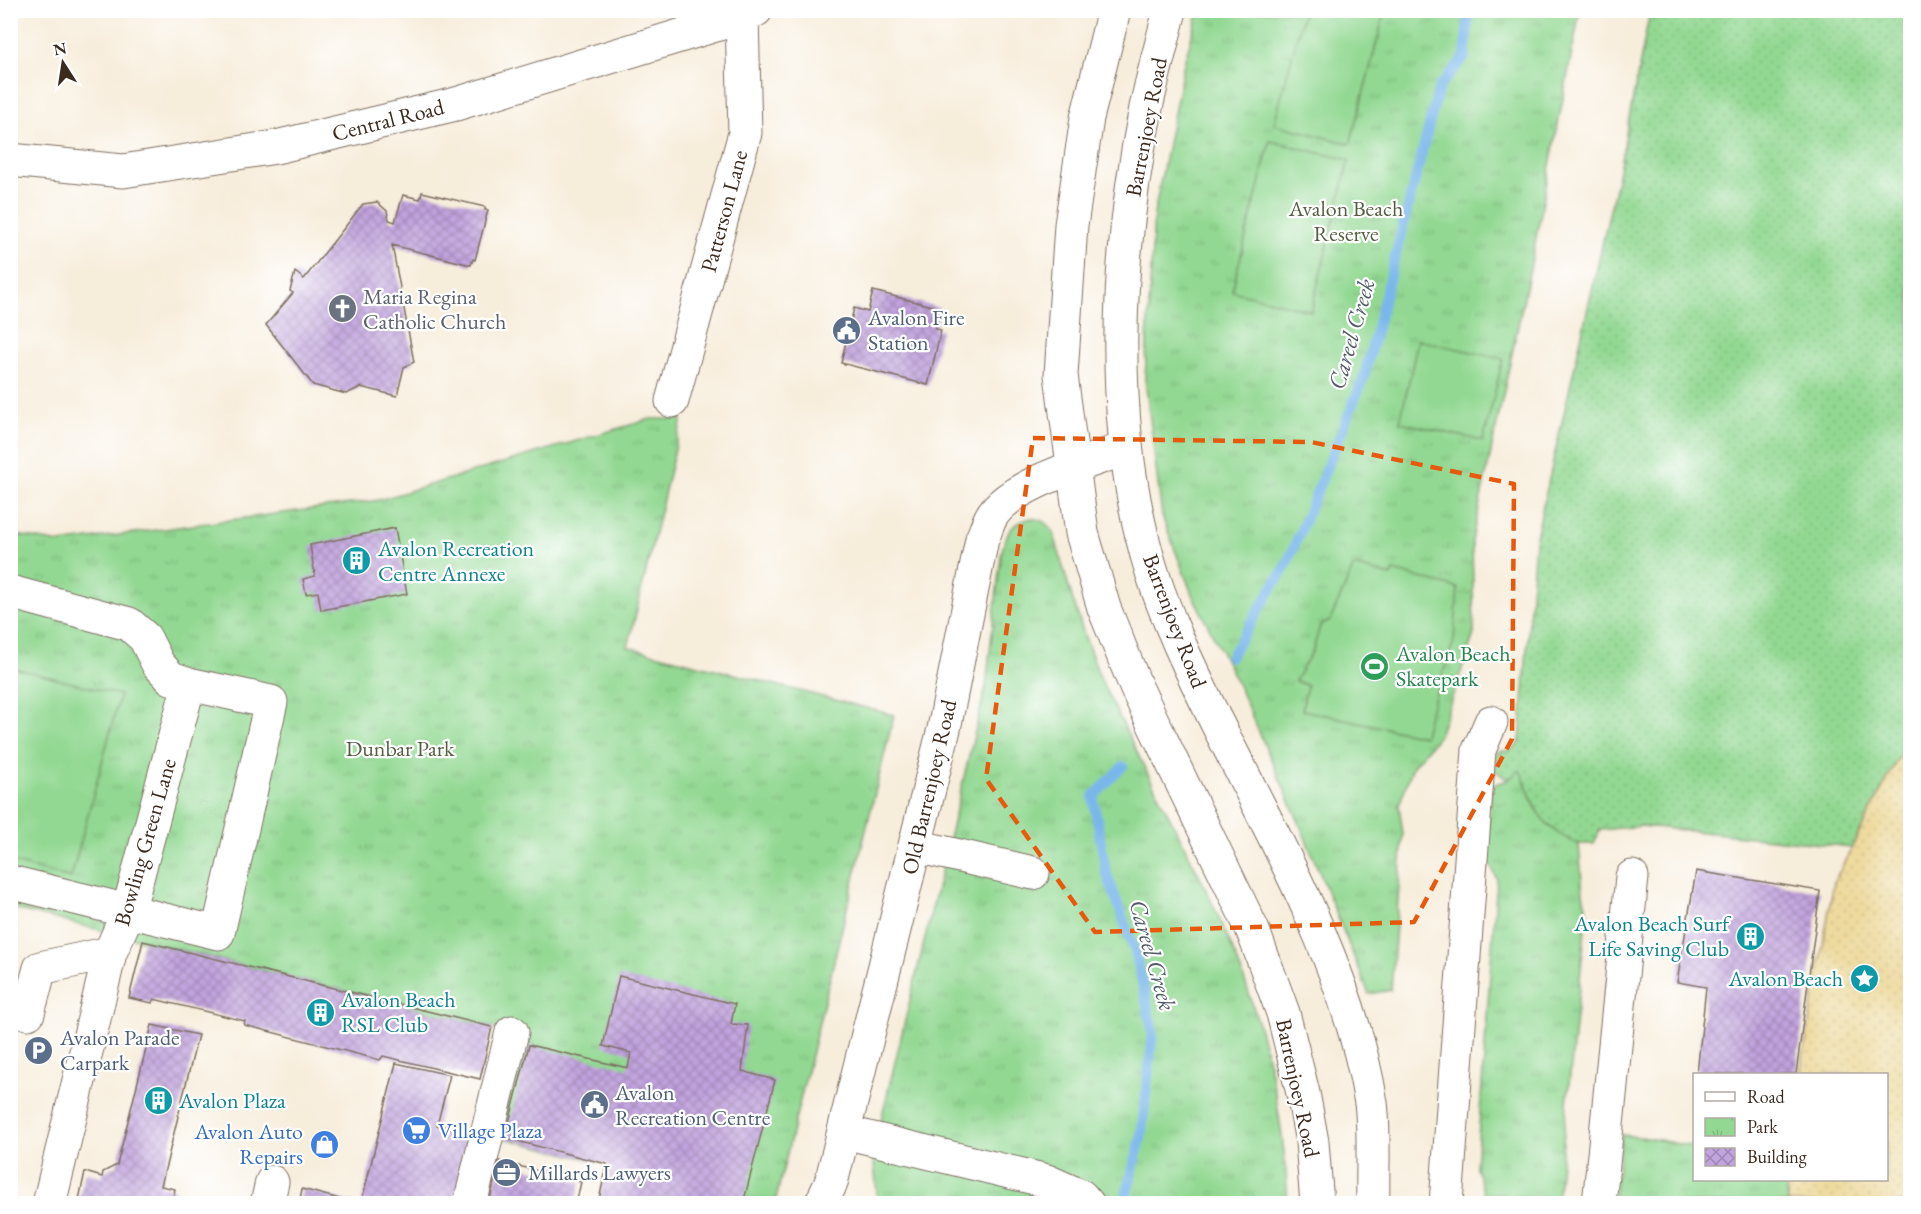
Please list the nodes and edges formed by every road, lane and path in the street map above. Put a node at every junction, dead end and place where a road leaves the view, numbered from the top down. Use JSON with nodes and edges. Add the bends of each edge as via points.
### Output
{"nodes":[{"id":1,"x":1114,"y":10,"type":"edge"},
{"id":2,"x":1170,"y":10,"type":"edge"},
{"id":3,"x":749,"y":14,"type":"edge"},
{"id":4,"x":10,"y":160,"type":"edge"},
{"id":5,"x":672,"y":401,"type":"dead end"},
{"id":6,"x":1125,"y":448,"type":"junction"},
{"id":7,"x":1072,"y":469,"type":"junction"},
{"id":8,"x":10,"y":592,"type":"edge"},
{"id":9,"x":189,"y":684,"type":"junction"},
{"id":10,"x":1491,"y":722,"type":"dead end"},
{"id":11,"x":916,"y":846,"type":"junction"},
{"id":12,"x":1033,"y":873,"type":"dead end"},
{"id":13,"x":1632,"y":877,"type":"dead end"},
{"id":14,"x":10,"y":882,"type":"edge"},
{"id":15,"x":128,"y":912,"type":"junction"},
{"id":16,"x":110,"y":953,"type":"junction"},
{"id":17,"x":10,"y":1008,"type":"edge"},
{"id":18,"x":512,"y":1032,"type":"dead end"},
{"id":19,"x":842,"y":1139,"type":"junction"},
{"id":20,"x":50,"y":1203,"type":"edge"},
{"id":21,"x":470,"y":1203,"type":"edge"},
{"id":22,"x":821,"y":1203,"type":"edge"},
{"id":23,"x":1088,"y":1203,"type":"edge"},
{"id":24,"x":1317,"y":1203,"type":"edge"},
{"id":25,"x":1373,"y":1203,"type":"edge"},
{"id":26,"x":1446,"y":1203,"type":"edge"},
{"id":27,"x":1599,"y":1203,"type":"edge"}],
"edges":[{"from":1,"to":7,"type":"street","name":"Barrenjoey Road","via":[[1088,118],[1071,225],[1061,375]]},
{"from":2,"to":6,"type":"street","name":"Barrenjoey Road","via":[[1146,108],[1128,220],[1122,299]]},
{"from":3,"to":4,"type":"street","name":"Central Road","via":[[456,104],[276,147],[123,171]]},
{"from":3,"to":5,"type":"street","name":"Patterson Lane","via":[[745,133]]},
{"from":6,"to":7,"type":"street","name":"Old Barrenjoey Road"},
{"from":6,"to":25,"type":"street","name":"Barrenjoey Road","via":[[1153,574],[1186,659],[1303,896],[1342,994],[1371,1106]]},
{"from":7,"to":11,"type":"street","name":"Old Barrenjoey Road","via":[[1007,499],[993,514],[982,539]]},
{"from":7,"to":24,"type":"street","name":"Barrenjoey Road","via":[[1082,533],[1104,608],[1136,687],[1253,931],[1283,1013],[1304,1093]]},
{"from":8,"to":9,"type":"street","via":[[129,624],[145,638],[158,664],[171,678]]},
{"from":9,"to":15,"type":"street","name":"Bowling Green Lane"},
{"from":9,"to":15,"type":"street","via":[[271,702],[218,933]]},
{"from":10,"to":26,"type":"street","via":[[1479,750]]},
{"from":11,"to":12,"type":"street"},
{"from":11,"to":19,"type":"street","name":"Old Barrenjoey Road"},
{"from":13,"to":27,"type":"street"},
{"from":14,"to":15,"type":"street"},
{"from":15,"to":16,"type":"street","name":"Bowling Green Lane"},
{"from":16,"to":17,"type":"street","via":[[40,968],[28,1013]]},
{"from":16,"to":20,"type":"street","name":"Bowling Green Lane"},
{"from":18,"to":21,"type":"street"},
{"from":19,"to":22,"type":"street","name":"Old Barrenjoey Road","via":[[831,1183]]},
{"from":19,"to":23,"type":"street","via":[[1047,1180]]}]}
